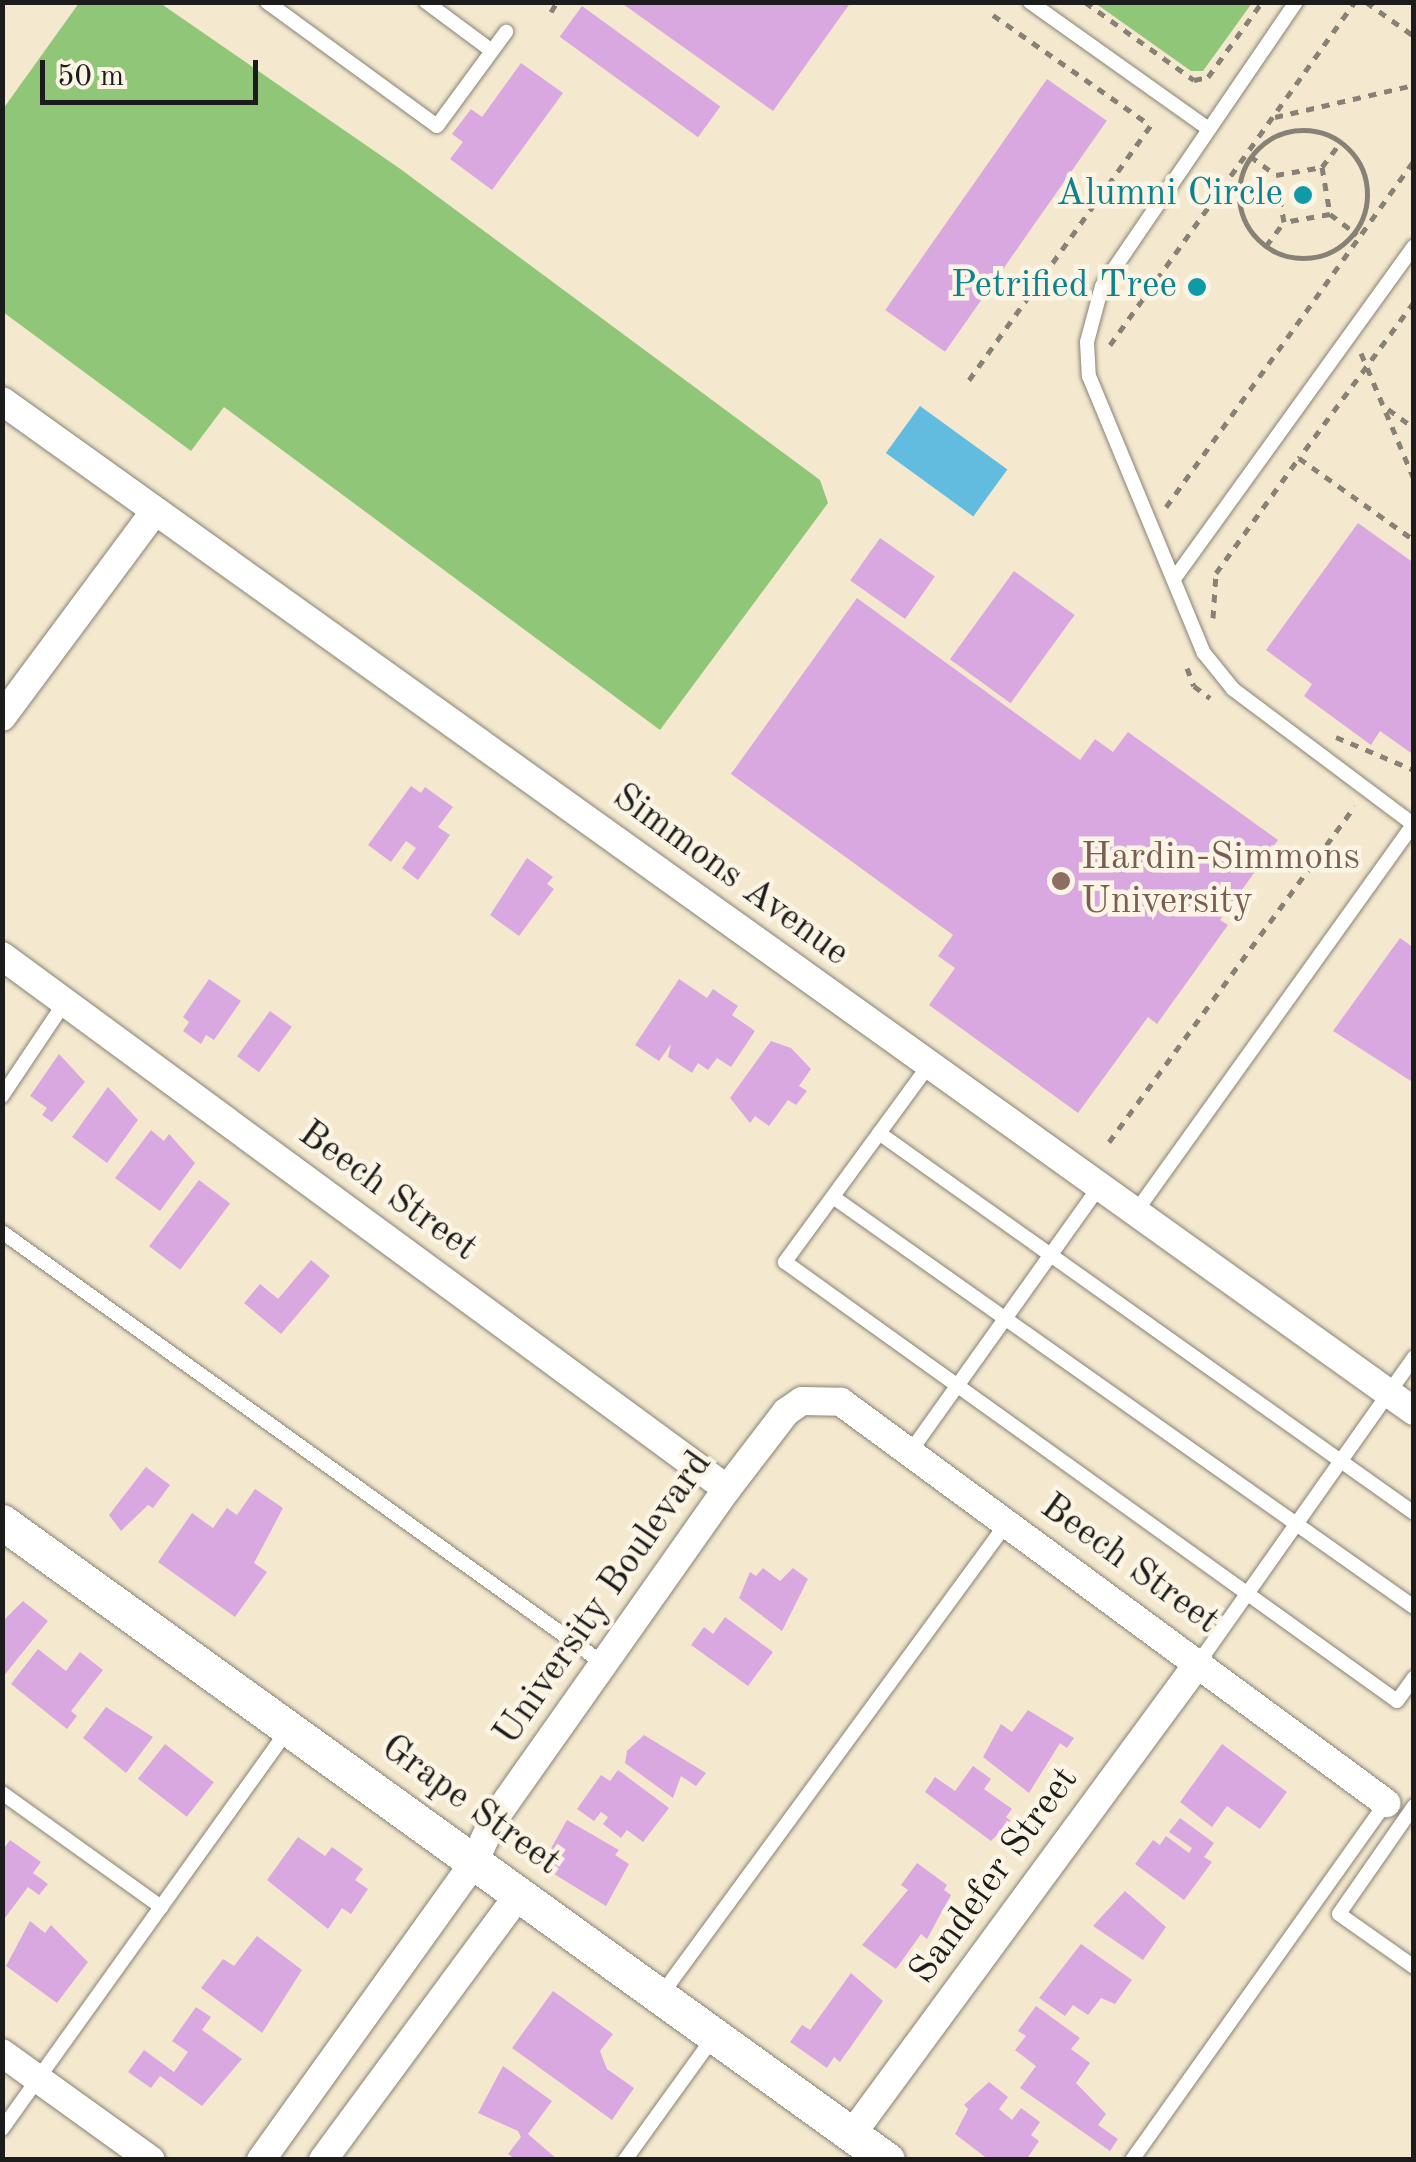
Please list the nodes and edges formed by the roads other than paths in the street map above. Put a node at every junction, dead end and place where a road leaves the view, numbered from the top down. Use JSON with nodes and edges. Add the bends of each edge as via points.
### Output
{"nodes":[{"id":1,"x":267,"y":2,"type":"edge"},
{"id":2,"x":426,"y":2,"type":"edge"},
{"id":3,"x":1030,"y":2,"type":"edge"},
{"id":4,"x":1296,"y":2,"type":"edge"},
{"id":5,"x":506,"y":32,"type":"dead end"},
{"id":6,"x":492,"y":51,"type":"junction"},
{"id":7,"x":1209,"y":129,"type":"junction"},
{"id":8,"x":1414,"y":246,"type":"edge"},
{"id":9,"x":2,"y":401,"type":"edge"},
{"id":10,"x":155,"y":511,"type":"junction"},
{"id":11,"x":1174,"y":579,"type":"junction"},
{"id":12,"x":2,"y":717,"type":"edge"},
{"id":13,"x":1414,"y":825,"type":"edge"},
{"id":14,"x":2,"y":956,"type":"edge"},
{"id":15,"x":65,"y":1002,"type":"junction"},
{"id":16,"x":929,"y":1065,"type":"junction"},
{"id":17,"x":2,"y":1096,"type":"edge"},
{"id":18,"x":879,"y":1133,"type":"junction"},
{"id":19,"x":1099,"y":1187,"type":"junction"},
{"id":20,"x":833,"y":1197,"type":"junction"},
{"id":21,"x":1136,"y":1213,"type":"junction"},
{"id":22,"x":2,"y":1232,"type":"edge"},
{"id":23,"x":1050,"y":1255,"type":"junction"},
{"id":24,"x":1006,"y":1318,"type":"junction"},
{"id":25,"x":1414,"y":1358,"type":"edge"},
{"id":26,"x":958,"y":1386,"type":"junction"},
{"id":27,"x":1388,"y":1393,"type":"junction"},
{"id":28,"x":821,"y":1399,"type":"joint"},
{"id":29,"x":1414,"y":1412,"type":"edge"},
{"id":30,"x":910,"y":1452,"type":"junction"},
{"id":31,"x":1340,"y":1461,"type":"junction"},
{"id":32,"x":727,"y":1489,"type":"junction"},
{"id":33,"x":1414,"y":1514,"type":"edge"},
{"id":34,"x":2,"y":1522,"type":"edge"},
{"id":35,"x":1007,"y":1522,"type":"junction"},
{"id":36,"x":1296,"y":1524,"type":"junction"},
{"id":37,"x":1247,"y":1594,"type":"junction"},
{"id":38,"x":1414,"y":1606,"type":"edge"},
{"id":39,"x":1199,"y":1662,"type":"junction"},
{"id":40,"x":604,"y":1664,"type":"junction"},
{"id":41,"x":1414,"y":1678,"type":"edge"},
{"id":42,"x":289,"y":1728,"type":"junction"},
{"id":43,"x":2,"y":1793,"type":"edge"},
{"id":44,"x":1400,"y":1804,"type":"edge"},
{"id":45,"x":474,"y":1862,"type":"junction"},
{"id":46,"x":519,"y":1894,"type":"junction"},
{"id":47,"x":161,"y":1908,"type":"junction"},
{"id":48,"x":1414,"y":1967,"type":"edge"},
{"id":49,"x":660,"y":1996,"type":"junction"},
{"id":50,"x":714,"y":2035,"type":"junction"},
{"id":51,"x":2,"y":2053,"type":"edge"},
{"id":52,"x":40,"y":2079,"type":"junction"},
{"id":53,"x":2,"y":2130,"type":"edge"},
{"id":54,"x":852,"y":2134,"type":"junction"},
{"id":55,"x":151,"y":2160,"type":"edge"},
{"id":56,"x":261,"y":2160,"type":"edge"},
{"id":57,"x":324,"y":2160,"type":"edge"},
{"id":58,"x":625,"y":2160,"type":"edge"},
{"id":59,"x":887,"y":2160,"type":"edge"},
{"id":60,"x":1132,"y":2160,"type":"edge"}],
"edges":[{"from":1,"to":6,"type":"lane","via":[[438,126]]},
{"from":2,"to":6,"type":"lane"},
{"from":3,"to":7,"type":"lane"},
{"from":4,"to":7,"type":"lane"},
{"from":5,"to":6,"type":"lane"},
{"from":7,"to":11,"type":"lane","via":[[1102,286],[1087,342],[1089,376]]},
{"from":8,"to":11,"type":"lane"},
{"from":9,"to":10,"type":"street","name":"Simmons Avenue"},
{"from":10,"to":12,"type":"street"},
{"from":10,"to":16,"type":"street","name":"Simmons Avenue"},
{"from":11,"to":13,"type":"lane","via":[[1204,653],[1234,689]]},
{"from":13,"to":21,"type":"lane"},
{"from":14,"to":15,"type":"street","name":"Beech Street"},
{"from":15,"to":17,"type":"lane"},
{"from":15,"to":32,"type":"street","name":"Beech Street"},
{"from":16,"to":18,"type":"lane"},
{"from":16,"to":19,"type":"street","name":"Simmons Avenue"},
{"from":18,"to":20,"type":"lane"},
{"from":18,"to":23,"type":"lane"},
{"from":19,"to":21,"type":"street","name":"Simmons Avenue"},
{"from":19,"to":23,"type":"lane"},
{"from":20,"to":24,"type":"lane"},
{"from":20,"to":26,"type":"lane","via":[[786,1262]]},
{"from":21,"to":27,"type":"street","name":"Simmons Avenue"},
{"from":22,"to":40,"type":"lane"},
{"from":23,"to":24,"type":"lane"},
{"from":23,"to":31,"type":"lane"},
{"from":24,"to":26,"type":"lane"},
{"from":24,"to":36,"type":"lane"},
{"from":25,"to":27,"type":"lane"},
{"from":26,"to":30,"type":"lane"},
{"from":26,"to":37,"type":"lane"},
{"from":27,"to":29,"type":"street","name":"Simmons Avenue"},
{"from":27,"to":31,"type":"lane"},
{"from":28,"to":30,"type":"street","name":"Beech Street","via":[[841,1402]]},
{"from":28,"to":32,"type":"street","name":"University Boulevard","via":[[786,1412]]},
{"from":30,"to":35,"type":"street","name":"Beech Street"},
{"from":31,"to":33,"type":"lane"},
{"from":31,"to":36,"type":"lane"},
{"from":32,"to":40,"type":"street","name":"University Boulevard"},
{"from":34,"to":42,"type":"street","name":"Grape Street"},
{"from":35,"to":39,"type":"street","name":"Beech Street"},
{"from":35,"to":49,"type":"lane"},
{"from":36,"to":37,"type":"lane"},
{"from":36,"to":38,"type":"lane"},
{"from":37,"to":39,"type":"lane"},
{"from":37,"to":41,"type":"lane","via":[[1397,1701]]},
{"from":39,"to":44,"type":"street","name":"Beech Street"},
{"from":39,"to":54,"type":"street","name":"Sandefer Street"},
{"from":40,"to":45,"type":"street","name":"University Boulevard","via":[[494,1818]]},
{"from":42,"to":45,"type":"street","name":"Grape Street"},
{"from":42,"to":47,"type":"lane"},
{"from":43,"to":47,"type":"lane"},
{"from":44,"to":48,"type":"lane","via":[[1339,1914]]},
{"from":44,"to":60,"type":"lane"},
{"from":45,"to":46,"type":"street","name":"Grape Street"},
{"from":45,"to":56,"type":"street","name":"University Boulevard"},
{"from":46,"to":49,"type":"street","name":"Grape Street"},
{"from":46,"to":57,"type":"street"},
{"from":47,"to":52,"type":"lane"},
{"from":49,"to":50,"type":"street","name":"Grape Street"},
{"from":50,"to":54,"type":"street","name":"Grape Street"},
{"from":50,"to":58,"type":"lane"},
{"from":51,"to":52,"type":"street"},
{"from":52,"to":53,"type":"lane"},
{"from":52,"to":55,"type":"street"},
{"from":54,"to":59,"type":"street","name":"Grape Street"}]}
